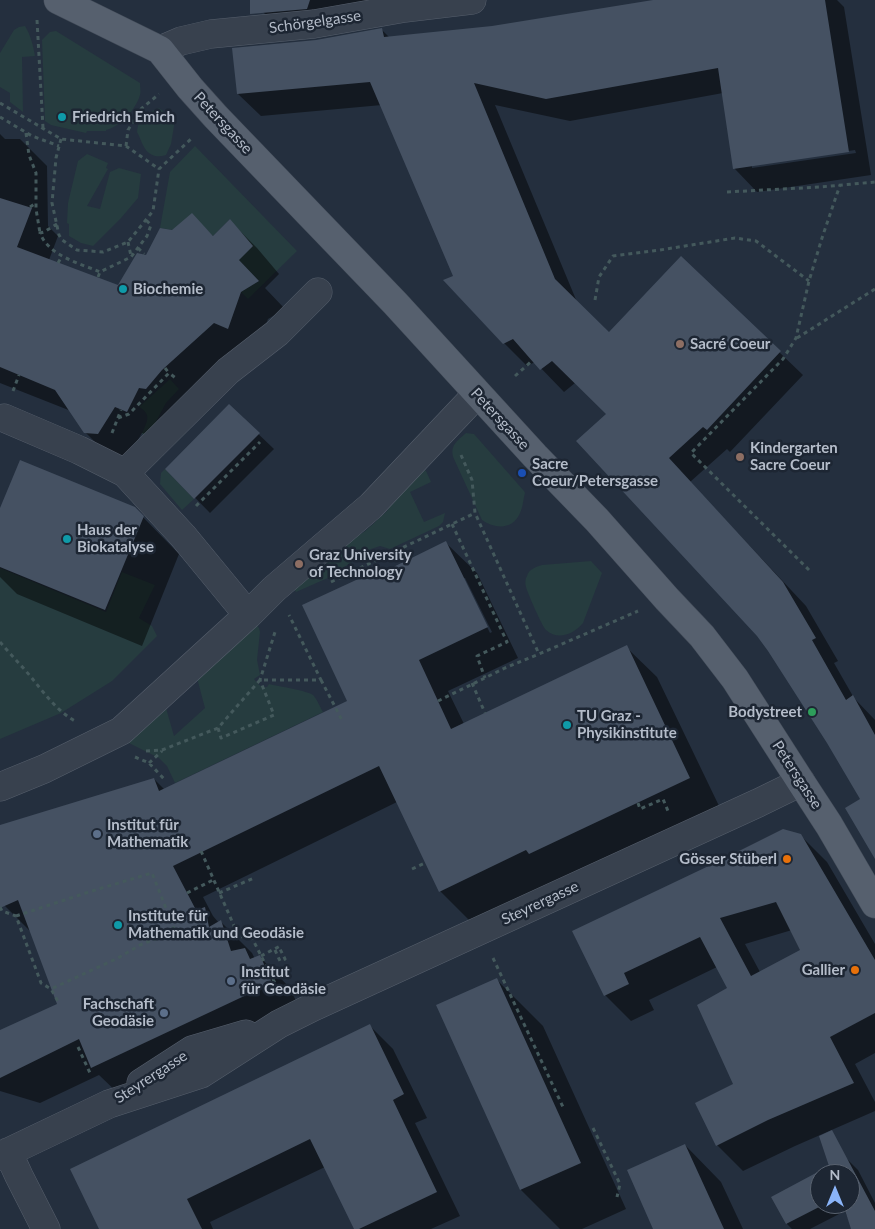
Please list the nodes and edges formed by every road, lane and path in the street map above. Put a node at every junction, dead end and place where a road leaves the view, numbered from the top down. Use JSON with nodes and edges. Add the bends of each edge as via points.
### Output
{"nodes":[{"id":1,"x":58,"y":0,"type":"edge"},
{"id":2,"x":472,"y":0,"type":"edge"},
{"id":3,"x":37,"y":19,"type":"dead end"},
{"id":4,"x":160,"y":50,"type":"junction"},
{"id":5,"x":160,"y":92,"type":"dead end"},
{"id":6,"x":0,"y":103,"type":"edge"},
{"id":7,"x":0,"y":118,"type":"edge"},
{"id":8,"x":43,"y":129,"type":"junction"},
{"id":9,"x":199,"y":132,"type":"dead end"},
{"id":10,"x":26,"y":133,"type":"junction"},
{"id":11,"x":61,"y":139,"type":"junction"},
{"id":12,"x":59,"y":146,"type":"junction"},
{"id":13,"x":126,"y":146,"type":"junction"},
{"id":14,"x":158,"y":169,"type":"junction"},
{"id":15,"x":875,"y":182,"type":"edge"},
{"id":16,"x":840,"y":185,"type":"junction"},
{"id":17,"x":727,"y":192,"type":"dead end"},
{"id":18,"x":36,"y":202,"type":"junction"},
{"id":19,"x":30,"y":207,"type":"dead end"},
{"id":20,"x":146,"y":220,"type":"junction"},
{"id":21,"x":57,"y":224,"type":"junction"},
{"id":22,"x":40,"y":233,"type":"junction"},
{"id":23,"x":128,"y":242,"type":"junction"},
{"id":24,"x":138,"y":248,"type":"junction"},
{"id":25,"x":144,"y":254,"type":"dead end"},
{"id":26,"x":62,"y":256,"type":"junction"},
{"id":27,"x":131,"y":257,"type":"junction"},
{"id":28,"x":58,"y":263,"type":"dead end"},
{"id":29,"x":100,"y":272,"type":"junction"},
{"id":30,"x":98,"y":277,"type":"dead end"},
{"id":31,"x":809,"y":281,"type":"junction"},
{"id":32,"x":875,"y":289,"type":"edge"},
{"id":33,"x":318,"y":292,"type":"dead end"},
{"id":34,"x":595,"y":300,"type":"dead end"},
{"id":35,"x":796,"y":338,"type":"junction"},
{"id":36,"x":532,"y":360,"type":"dead end"},
{"id":37,"x":165,"y":368,"type":"dead end"},
{"id":38,"x":168,"y":372,"type":"junction"},
{"id":39,"x":515,"y":376,"type":"dead end"},
{"id":40,"x":477,"y":394,"type":"junction"},
{"id":41,"x":198,"y":401,"type":"junction"},
{"id":42,"x":121,"y":410,"type":"dead end"},
{"id":43,"x":118,"y":418,"type":"junction"},
{"id":44,"x":1,"y":419,"type":"edge"},
{"id":45,"x":446,"y":425,"type":"junction"},
{"id":46,"x":112,"y":434,"type":"dead end"},
{"id":47,"x":260,"y":442,"type":"dead end"},
{"id":48,"x":124,"y":474,"type":"junction"},
{"id":49,"x":475,"y":513,"type":"junction"},
{"id":50,"x":452,"y":524,"type":"junction"},
{"id":51,"x":172,"y":525,"type":"junction"},
{"id":52,"x":809,"y":570,"type":"dead end"},
{"id":53,"x":328,"y":583,"type":"dead end"},
{"id":54,"x":274,"y":589,"type":"junction"},
{"id":55,"x":667,"y":598,"type":"junction"},
{"id":56,"x":248,"y":615,"type":"junction"},
{"id":57,"x":276,"y":630,"type":"dead end"},
{"id":58,"x":0,"y":642,"type":"edge"},
{"id":59,"x":539,"y":654,"type":"junction"},
{"id":60,"x":485,"y":678,"type":"junction"},
{"id":61,"x":260,"y":680,"type":"junction"},
{"id":62,"x":321,"y":680,"type":"junction"},
{"id":63,"x":472,"y":683,"type":"junction"},
{"id":64,"x":438,"y":701,"type":"dead end"},
{"id":65,"x":485,"y":713,"type":"dead end"},
{"id":66,"x":343,"y":722,"type":"dead end"},
{"id":67,"x":218,"y":728,"type":"junction"},
{"id":68,"x":102,"y":740,"type":"junction"},
{"id":69,"x":145,"y":750,"type":"dead end"},
{"id":70,"x":162,"y":750,"type":"junction"},
{"id":71,"x":149,"y":763,"type":"junction"},
{"id":72,"x":166,"y":781,"type":"dead end"},
{"id":73,"x":801,"y":782,"type":"junction"},
{"id":74,"x":0,"y":787,"type":"edge"},
{"id":75,"x":638,"y":803,"type":"dead end"},
{"id":76,"x":668,"y":811,"type":"dead end"},
{"id":77,"x":201,"y":851,"type":"dead end"},
{"id":78,"x":425,"y":863,"type":"dead end"},
{"id":79,"x":412,"y":869,"type":"dead end"},
{"id":80,"x":254,"y":878,"type":"dead end"},
{"id":81,"x":213,"y":880,"type":"junction"},
{"id":82,"x":187,"y":893,"type":"dead end"},
{"id":83,"x":219,"y":893,"type":"junction"},
{"id":84,"x":875,"y":904,"type":"edge"},
{"id":85,"x":0,"y":908,"type":"edge"},
{"id":86,"x":16,"y":916,"type":"junction"},
{"id":87,"x":276,"y":932,"type":"dead end"},
{"id":88,"x":251,"y":936,"type":"junction"},
{"id":89,"x":275,"y":950,"type":"junction"},
{"id":90,"x":260,"y":956,"type":"dead end"},
{"id":91,"x":493,"y":958,"type":"dead end"},
{"id":92,"x":51,"y":989,"type":"junction"},
{"id":93,"x":281,"y":994,"type":"dead end"},
{"id":94,"x":59,"y":1003,"type":"dead end"},
{"id":95,"x":78,"y":1047,"type":"dead end"},
{"id":96,"x":90,"y":1073,"type":"dead end"},
{"id":97,"x":563,"y":1107,"type":"dead end"},
{"id":98,"x":593,"y":1128,"type":"dead end"},
{"id":99,"x":4,"y":1154,"type":"edge"},
{"id":100,"x":617,"y":1197,"type":"dead end"},
{"id":101,"x":46,"y":1229,"type":"edge"}],
"edges":[{"from":1,"to":4,"type":"main road","name":"Petersgasse"},
{"from":2,"to":4,"type":"street","name":"Schörgelgasse","via":[[314,24],[212,34]]},
{"from":3,"to":8,"type":"path"},
{"from":4,"to":40,"type":"main road","name":"Petersgasse","via":[[216,117]]},
{"from":5,"to":13,"type":"path","via":[[141,109],[128,130]]},
{"from":6,"to":8,"type":"path"},
{"from":7,"to":10,"type":"path"},
{"from":8,"to":11,"type":"path"},
{"from":9,"to":14,"type":"path"},
{"from":10,"to":12,"type":"path"},
{"from":10,"to":18,"type":"path","via":[[36,173]]},
{"from":11,"to":12,"type":"path"},
{"from":11,"to":13,"type":"path"},
{"from":12,"to":21,"type":"path","via":[[52,204]]},
{"from":13,"to":14,"type":"path"},
{"from":14,"to":20,"type":"path","via":[[153,211]]},
{"from":15,"to":16,"type":"path"},
{"from":16,"to":17,"type":"path"},
{"from":16,"to":31,"type":"path"},
{"from":18,"to":19,"type":"path"},
{"from":18,"to":22,"type":"path"},
{"from":20,"to":23,"type":"path"},
{"from":20,"to":24,"type":"path","via":[[151,225]]},
{"from":21,"to":22,"type":"path"},
{"from":21,"to":23,"type":"path","via":[[62,240],[77,250],[103,252]]},
{"from":22,"to":26,"type":"path"},
{"from":23,"to":27,"type":"path"},
{"from":24,"to":25,"type":"path"},
{"from":24,"to":27,"type":"path"},
{"from":26,"to":28,"type":"path"},
{"from":26,"to":29,"type":"path"},
{"from":27,"to":29,"type":"path"},
{"from":29,"to":30,"type":"path"},
{"from":31,"to":34,"type":"path","via":[[756,241],[735,238],[613,256],[599,277]]},
{"from":31,"to":35,"type":"path"},
{"from":32,"to":35,"type":"path"},
{"from":33,"to":41,"type":"street","via":[[277,333]]},
{"from":35,"to":52,"type":"path","via":[[783,359],[691,453]]},
{"from":36,"to":39,"type":"path"},
{"from":37,"to":38,"type":"path"},
{"from":38,"to":41,"type":"path"},
{"from":38,"to":43,"type":"path","via":[[129,414]]},
{"from":40,"to":45,"type":"street"},
{"from":40,"to":55,"type":"main road","name":"Petersgasse"},
{"from":41,"to":48,"type":"street"},
{"from":42,"to":43,"type":"path"},
{"from":43,"to":46,"type":"path"},
{"from":44,"to":48,"type":"street","via":[[79,450]]},
{"from":45,"to":49,"type":"path","via":[[472,480]]},
{"from":45,"to":54,"type":"street","via":[[370,506]]},
{"from":47,"to":51,"type":"path","via":[[189,513]]},
{"from":48,"to":51,"type":"street"},
{"from":49,"to":50,"type":"path"},
{"from":49,"to":59,"type":"path"},
{"from":50,"to":53,"type":"path"},
{"from":50,"to":60,"type":"path","via":[[508,642],[477,656]]},
{"from":51,"to":56,"type":"street"},
{"from":54,"to":56,"type":"street"},
{"from":54,"to":62,"type":"path"},
{"from":55,"to":59,"type":"path"},
{"from":55,"to":73,"type":"main road","name":"Petersgasse","via":[[702,636],[734,679]]},
{"from":56,"to":68,"type":"street","via":[[121,731]]},
{"from":57,"to":61,"type":"path"},
{"from":58,"to":68,"type":"path","via":[[47,697],[68,717],[91,728]]},
{"from":59,"to":60,"type":"path"},
{"from":60,"to":63,"type":"path"},
{"from":61,"to":62,"type":"path"},
{"from":61,"to":67,"type":"path"},
{"from":61,"to":67,"type":"path","via":[[274,715],[222,738]]},
{"from":62,"to":66,"type":"path"},
{"from":63,"to":64,"type":"path"},
{"from":63,"to":65,"type":"path"},
{"from":67,"to":70,"type":"path"},
{"from":68,"to":71,"type":"path"},
{"from":68,"to":74,"type":"street"},
{"from":69,"to":70,"type":"path"},
{"from":70,"to":71,"type":"path"},
{"from":71,"to":72,"type":"path"},
{"from":73,"to":84,"type":"main road","name":"Petersgasse"},
{"from":73,"to":99,"type":"street","name":"Steyrergasse","via":[[279,1024],[192,1050],[109,1104]]},
{"from":75,"to":76,"type":"path","via":[[640,809],[663,799]]},
{"from":77,"to":81,"type":"path"},
{"from":78,"to":79,"type":"path"},
{"from":80,"to":83,"type":"path"},
{"from":81,"to":82,"type":"path"},
{"from":81,"to":83,"type":"path"},
{"from":83,"to":88,"type":"path","via":[[239,937]]},
{"from":85,"to":86,"type":"path","via":[[2,912]]},
{"from":86,"to":92,"type":"path","via":[[41,983]]},
{"from":86,"to":92,"type":"path","via":[[152,873],[175,931]]},
{"from":87,"to":88,"type":"path"},
{"from":88,"to":93,"type":"path"},
{"from":89,"to":89,"type":"path","via":[[280,961],[285,959],[281,946]]},
{"from":89,"to":90,"type":"path"},
{"from":91,"to":97,"type":"path"},
{"from":92,"to":94,"type":"path"},
{"from":95,"to":96,"type":"path"},
{"from":98,"to":100,"type":"path","via":[[620,1184]]},
{"from":99,"to":101,"type":"street","name":"Steyrergasse"}]}
